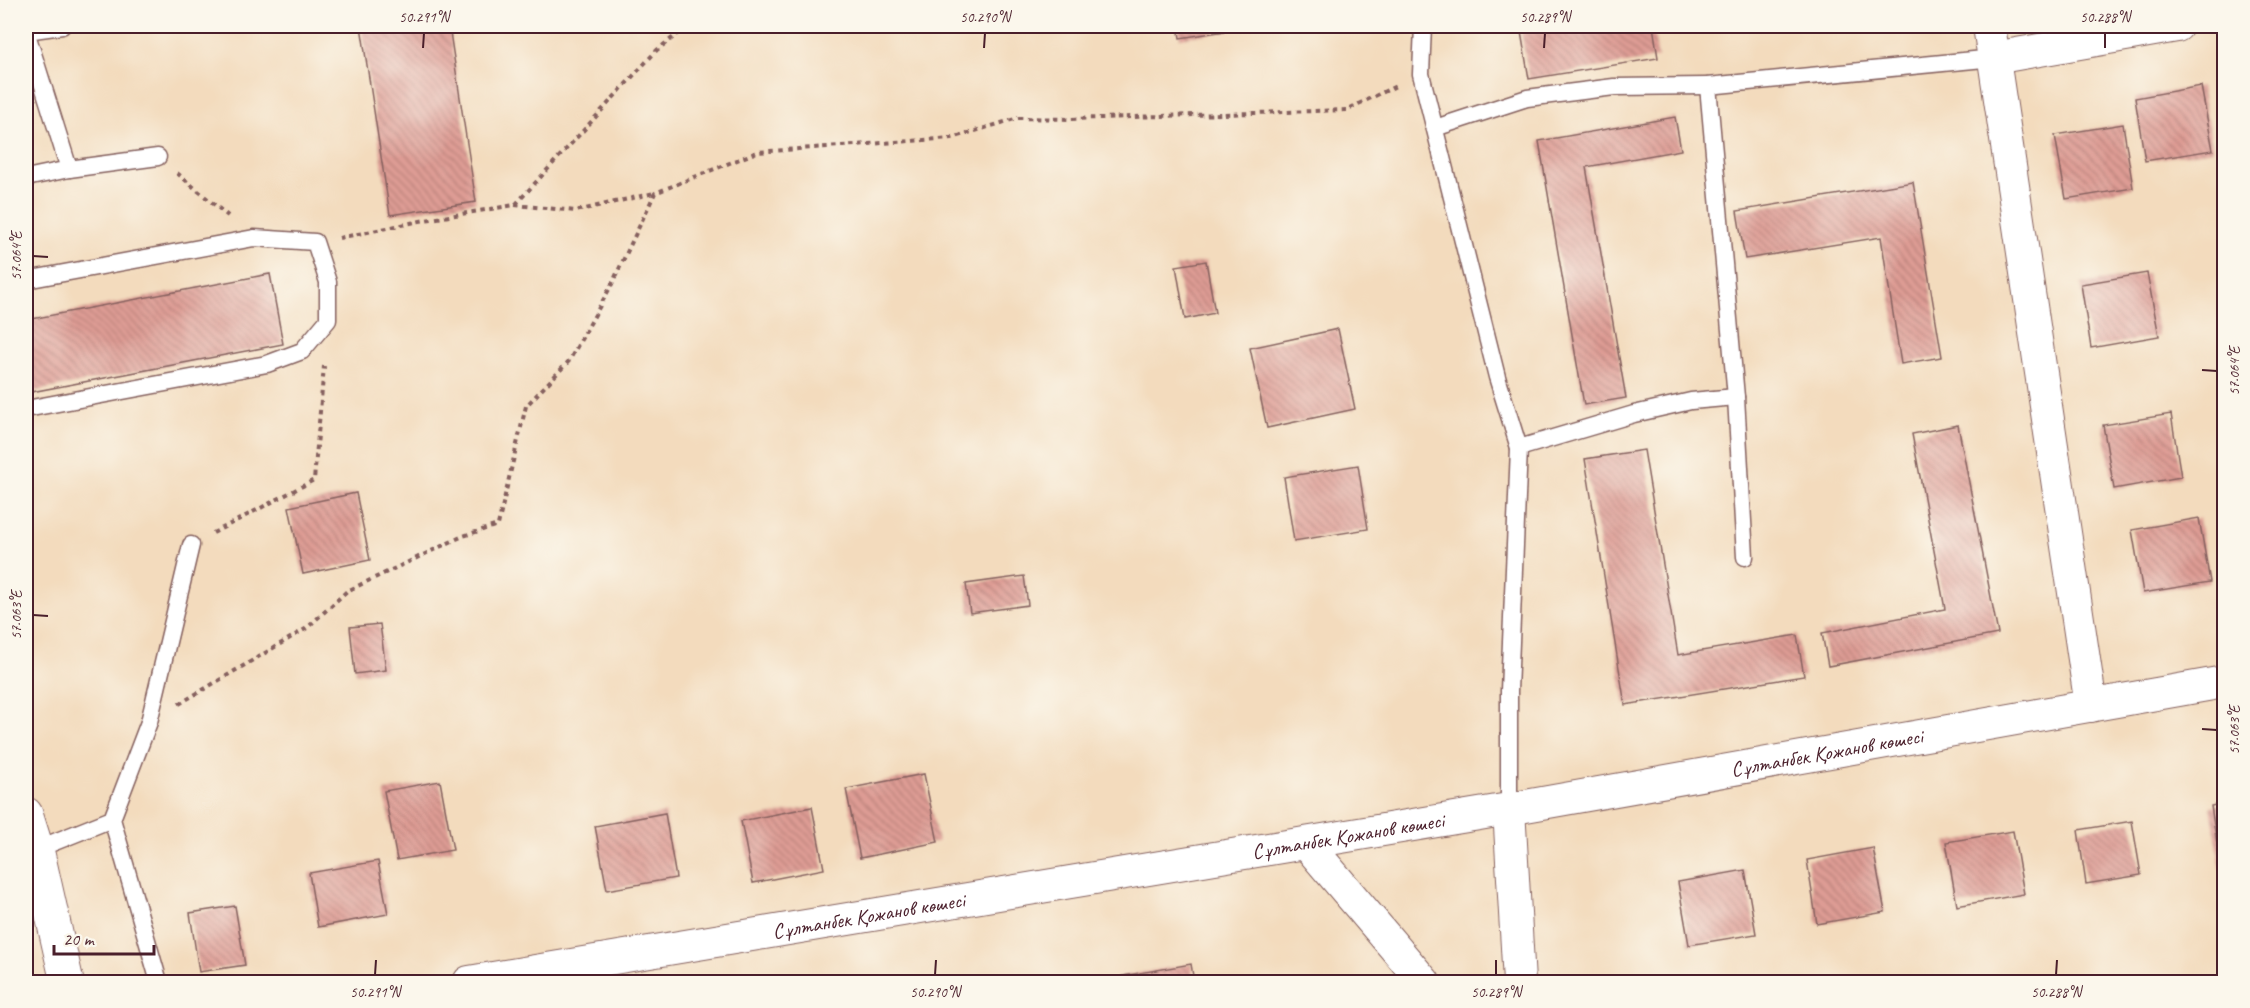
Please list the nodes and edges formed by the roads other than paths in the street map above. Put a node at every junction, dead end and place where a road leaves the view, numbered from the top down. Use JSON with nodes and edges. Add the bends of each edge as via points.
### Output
{"nodes":[{"id":1,"x":62,"y":26,"type":"edge"},
{"id":2,"x":1423,"y":26,"type":"edge"},
{"id":3,"x":1989,"y":26,"type":"edge"},
{"id":4,"x":2177,"y":26,"type":"edge"},
{"id":5,"x":26,"y":31,"type":"edge"},
{"id":6,"x":1994,"y":58,"type":"junction"},
{"id":7,"x":1708,"y":86,"type":"junction"},
{"id":8,"x":1435,"y":128,"type":"junction"},
{"id":9,"x":158,"y":157,"type":"road end"},
{"id":10,"x":69,"y":169,"type":"junction"},
{"id":11,"x":26,"y":178,"type":"edge"},
{"id":12,"x":26,"y":280,"type":"edge"},
{"id":13,"x":1736,"y":397,"type":"junction"},
{"id":14,"x":26,"y":409,"type":"edge"},
{"id":15,"x":1519,"y":448,"type":"junction"},
{"id":16,"x":191,"y":545,"type":"road end"},
{"id":17,"x":1745,"y":557,"type":"dead end"},
{"id":18,"x":2224,"y":682,"type":"edge"},
{"id":19,"x":2091,"y":706,"type":"junction"},
{"id":20,"x":1509,"y":809,"type":"junction"},
{"id":21,"x":26,"y":814,"type":"edge"},
{"id":22,"x":112,"y":819,"type":"junction"},
{"id":23,"x":1306,"y":843,"type":"junction"},
{"id":24,"x":37,"y":849,"type":"junction"},
{"id":25,"x":626,"y":970,"type":"edge"},
{"id":26,"x":67,"y":982,"type":"edge"},
{"id":27,"x":159,"y":982,"type":"edge"},
{"id":28,"x":469,"y":982,"type":"edge"},
{"id":29,"x":1424,"y":982,"type":"edge"},
{"id":30,"x":1519,"y":982,"type":"edge"}],
"edges":[{"from":1,"to":5,"type":"lane"},
{"from":2,"to":8,"type":"lane","via":[[1421,74]]},
{"from":3,"to":6,"type":"street"},
{"from":4,"to":6,"type":"street"},
{"from":5,"to":10,"type":"lane"},
{"from":6,"to":7,"type":"lane"},
{"from":6,"to":19,"type":"street"},
{"from":7,"to":8,"type":"lane","via":[[1614,87],[1527,98]]},
{"from":7,"to":13,"type":"lane"},
{"from":8,"to":15,"type":"lane"},
{"from":9,"to":10,"type":"lane"},
{"from":10,"to":11,"type":"lane"},
{"from":12,"to":14,"type":"lane","via":[[254,238],[315,242],[328,282],[328,320],[302,351],[267,364]]},
{"from":13,"to":15,"type":"lane","via":[[1691,401],[1634,414]]},
{"from":13,"to":17,"type":"lane"},
{"from":15,"to":20,"type":"lane","via":[[1509,691]]},
{"from":16,"to":22,"type":"lane","via":[[149,722]]},
{"from":18,"to":19,"type":"street","name":"Сұлтанбек Қожанов көшесі"},
{"from":19,"to":20,"type":"street","name":"Сұлтанбек Қожанов көшесі"},
{"from":20,"to":23,"type":"street","name":"Сұлтанбек Қожанов көшесі"},
{"from":20,"to":30,"type":"street"},
{"from":21,"to":24,"type":"street"},
{"from":22,"to":24,"type":"lane"},
{"from":22,"to":27,"type":"lane"},
{"from":23,"to":25,"type":"street","name":"Сұлтанбек Қожанов көшесі"},
{"from":23,"to":29,"type":"street"},
{"from":24,"to":26,"type":"street"},
{"from":25,"to":28,"type":"street","name":"Сұлтанбек Қожанов көшесі"}]}
